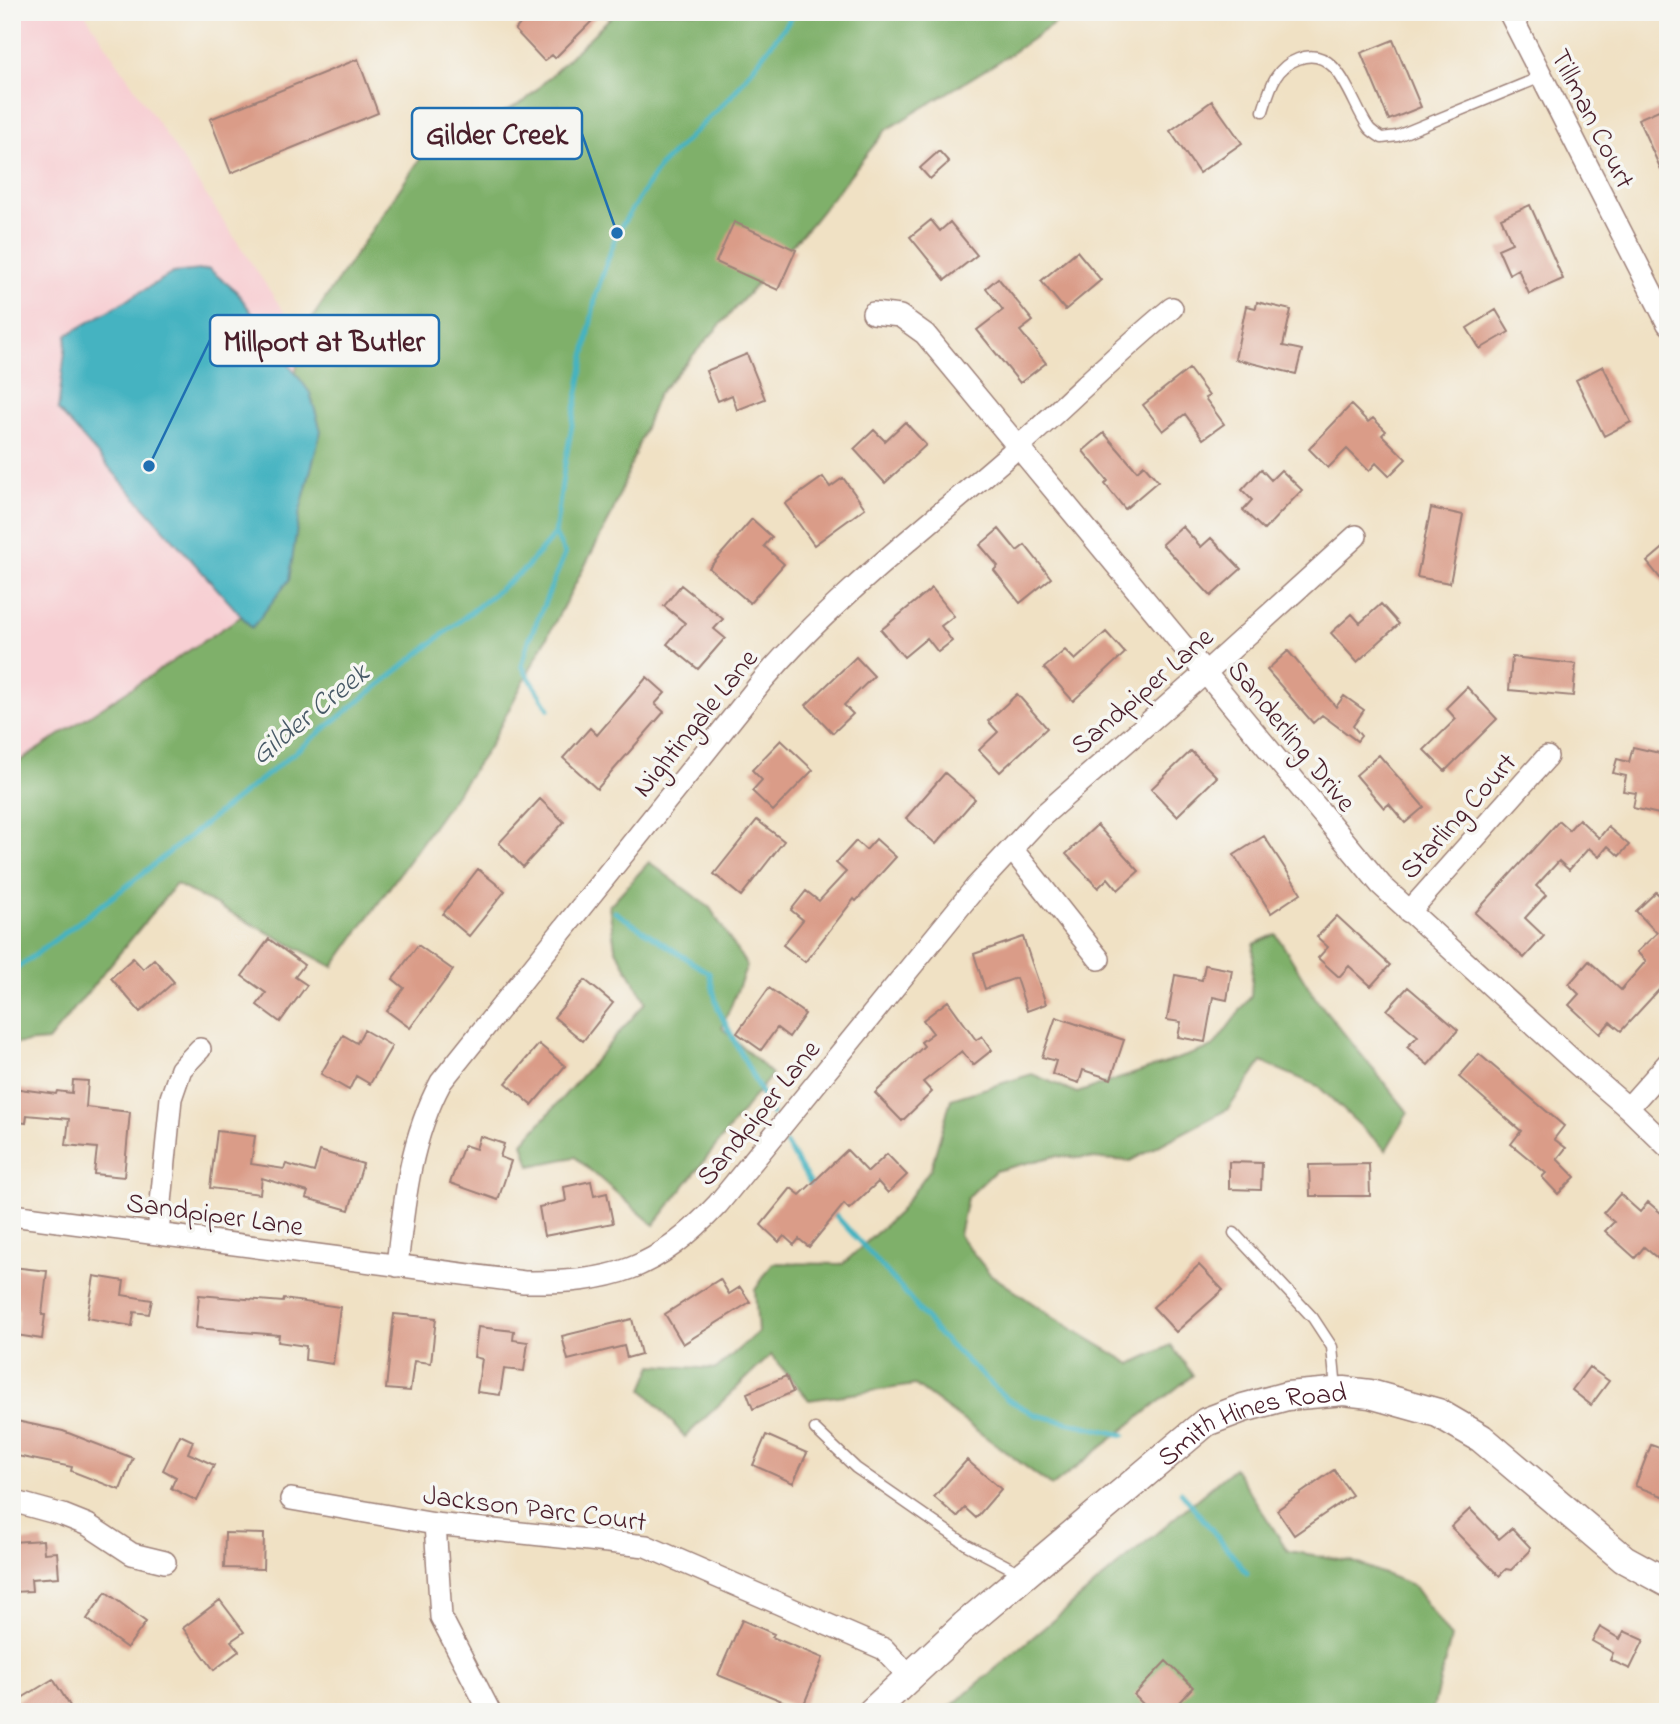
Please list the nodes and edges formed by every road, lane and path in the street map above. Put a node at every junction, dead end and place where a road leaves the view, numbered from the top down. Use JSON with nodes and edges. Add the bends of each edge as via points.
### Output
{"nodes":[{"id":1,"x":1509,"y":12,"type":"edge"},
{"id":2,"x":1541,"y":77,"type":"junction"},
{"id":3,"x":1264,"y":111,"type":"dead end"},
{"id":4,"x":1172,"y":307,"type":"dead end"},
{"id":5,"x":873,"y":313,"type":"dead end"},
{"id":6,"x":1668,"y":324,"type":"edge"},
{"id":7,"x":1018,"y":446,"type":"junction"},
{"id":8,"x":1356,"y":536,"type":"dead end"},
{"id":9,"x":1205,"y":673,"type":"junction"},
{"id":10,"x":1548,"y":757,"type":"dead end"},
{"id":11,"x":1012,"y":849,"type":"junction"},
{"id":12,"x":1409,"y":912,"type":"junction"},
{"id":13,"x":1099,"y":959,"type":"dead end"},
{"id":14,"x":200,"y":1049,"type":"dead end"},
{"id":15,"x":1668,"y":1063,"type":"edge"},
{"id":16,"x":1628,"y":1108,"type":"junction"},
{"id":17,"x":1668,"y":1147,"type":"edge"},
{"id":18,"x":12,"y":1215,"type":"edge"},
{"id":19,"x":1234,"y":1233,"type":"dead end"},
{"id":20,"x":159,"y":1234,"type":"junction"},
{"id":21,"x":397,"y":1266,"type":"junction"},
{"id":22,"x":1336,"y":1392,"type":"junction"},
{"id":23,"x":815,"y":1429,"type":"dead end"},
{"id":24,"x":291,"y":1499,"type":"dead end"},
{"id":25,"x":12,"y":1501,"type":"edge"},
{"id":26,"x":435,"y":1524,"type":"junction"},
{"id":27,"x":165,"y":1562,"type":"dead end"},
{"id":28,"x":1025,"y":1575,"type":"junction"},
{"id":29,"x":1668,"y":1583,"type":"edge"},
{"id":30,"x":910,"y":1677,"type":"junction"},
{"id":31,"x":490,"y":1712,"type":"edge"},
{"id":32,"x":872,"y":1712,"type":"edge"}],
"edges":[{"from":1,"to":2,"type":"street","name":"Tillman Court"},
{"from":2,"to":3,"type":"lane","via":[[1397,136],[1382,138],[1370,129],[1333,66],[1320,57],[1305,56],[1274,76]]},
{"from":2,"to":6,"type":"street","name":"Tillman Court"},
{"from":4,"to":7,"type":"street","name":"Nightingale Lane"},
{"from":5,"to":7,"type":"street","name":"Sanderling Drive","via":[[900,316],[925,334]]},
{"from":7,"to":9,"type":"street","name":"Sanderling Drive"},
{"from":7,"to":21,"type":"street","name":"Nightingale Lane","via":[[841,598],[794,645],[452,1065],[417,1136]]},
{"from":8,"to":9,"type":"street","name":"Sandpiper Lane"},
{"from":9,"to":11,"type":"street","name":"Sandpiper Lane","via":[[1065,794]]},
{"from":9,"to":12,"type":"street","name":"Sanderling Drive","via":[[1357,858]]},
{"from":10,"to":12,"type":"street","name":"Starling Court"},
{"from":11,"to":13,"type":"street"},
{"from":11,"to":21,"type":"street","name":"Sandpiper Lane","via":[[975,888],[718,1204],[670,1249],[619,1273],[560,1282],[524,1282]]},
{"from":12,"to":16,"type":"street","name":"Sanderling Drive"},
{"from":14,"to":20,"type":"street","via":[[181,1069],[171,1098]]},
{"from":15,"to":16,"type":"street"},
{"from":16,"to":17,"type":"street","name":"Sanderling Drive"},
{"from":18,"to":20,"type":"street","name":"Sandpiper Lane"},
{"from":19,"to":22,"type":"lane","via":[[1326,1337],[1332,1347]]},
{"from":20,"to":21,"type":"street","name":"Sandpiper Lane"},
{"from":22,"to":28,"type":"street","name":"Smith Hines Road","via":[[1287,1396],[1206,1422]]},
{"from":22,"to":29,"type":"street","name":"Smith Hines Road","via":[[1370,1394],[1438,1413],[1481,1438],[1624,1559]]},
{"from":23,"to":28,"type":"lane","via":[[856,1468],[967,1545]]},
{"from":24,"to":26,"type":"street","name":"Jackson Parc Court"},
{"from":25,"to":27,"type":"street","via":[[63,1515],[88,1525],[132,1554]]},
{"from":26,"to":30,"type":"street","name":"Jackson Parc Court","via":[[646,1546],[884,1649]]},
{"from":26,"to":31,"type":"street","via":[[441,1617]]},
{"from":28,"to":30,"type":"street","name":"Smith Hines Road"},
{"from":30,"to":32,"type":"street","name":"Smith Hines Road"}]}
